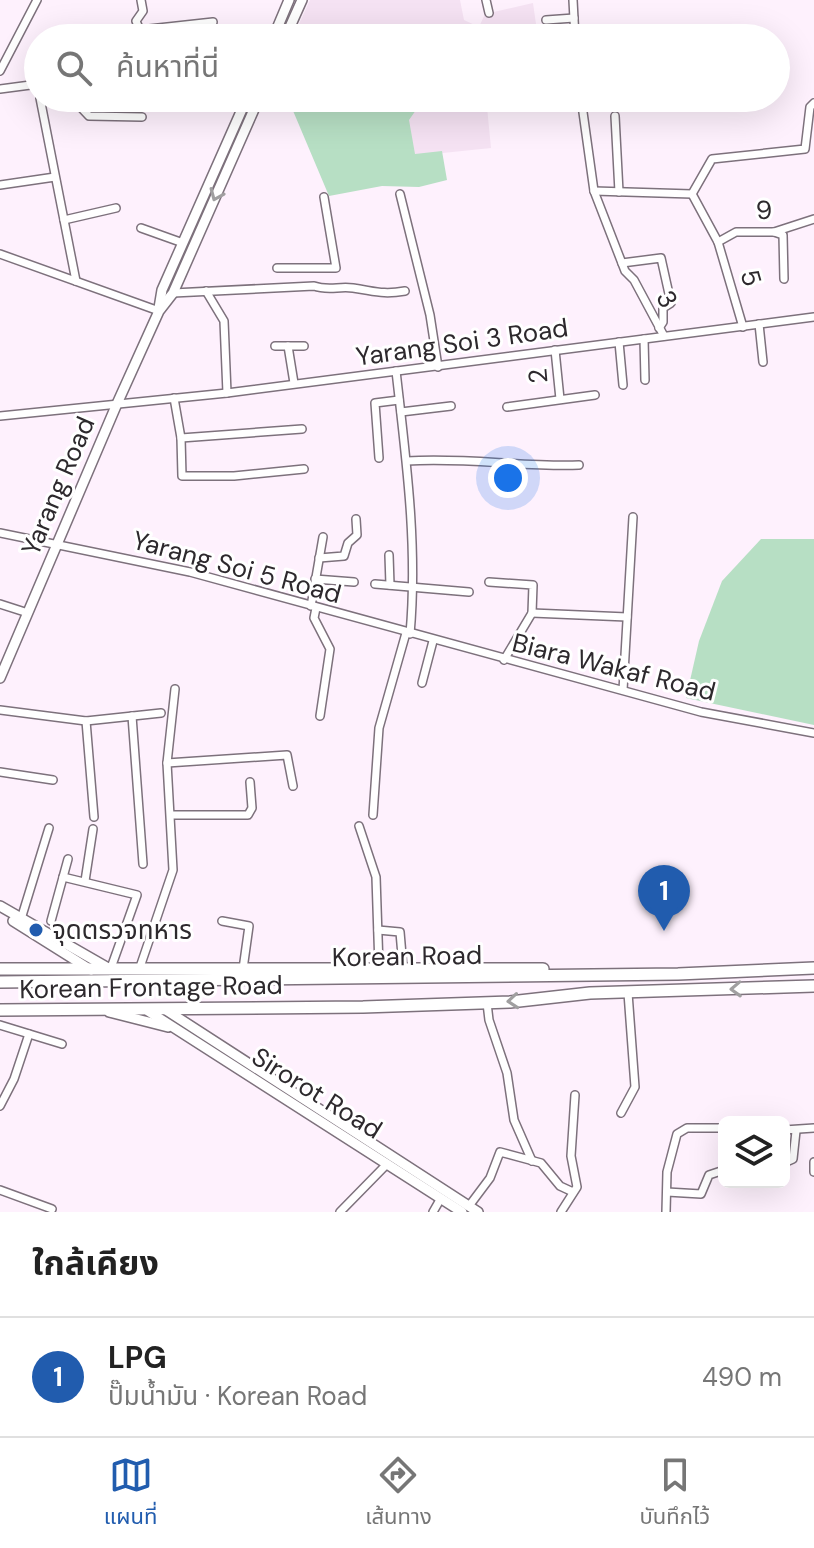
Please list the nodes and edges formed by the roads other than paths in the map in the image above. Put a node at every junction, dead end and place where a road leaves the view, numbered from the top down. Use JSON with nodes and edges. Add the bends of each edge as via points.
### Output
{"nodes":[{"id":1,"x":37,"y":0,"type":"edge"},
{"id":2,"x":141,"y":0,"type":"edge"},
{"id":3,"x":289,"y":0,"type":"edge"},
{"id":4,"x":302,"y":0,"type":"edge"},
{"id":5,"x":486,"y":0,"type":"edge"},
{"id":6,"x":573,"y":0,"type":"edge"},
{"id":7,"x":489,"y":13,"type":"dead end"},
{"id":8,"x":574,"y":18,"type":"junction"},
{"id":9,"x":546,"y":20,"type":"dead end"},
{"id":10,"x":213,"y":22,"type":"dead end"},
{"id":11,"x":24,"y":24,"type":"edge"},
{"id":12,"x":137,"y":24,"type":"edge"},
{"id":13,"x":201,"y":24,"type":"edge"},
{"id":14,"x":279,"y":24,"type":"edge"},
{"id":15,"x":291,"y":24,"type":"edge"},
{"id":16,"x":574,"y":24,"type":"edge"},
{"id":17,"x":24,"y":25,"type":"edge"},
{"id":18,"x":0,"y":71,"type":"edge"},
{"id":19,"x":24,"y":86,"type":"edge"},
{"id":20,"x":0,"y":89,"type":"edge"},
{"id":21,"x":814,"y":103,"type":"edge"},
{"id":22,"x":43,"y":112,"type":"edge"},
{"id":23,"x":85,"y":112,"type":"edge"},
{"id":24,"x":242,"y":112,"type":"edge"},
{"id":25,"x":251,"y":112,"type":"edge"},
{"id":26,"x":583,"y":112,"type":"edge"},
{"id":27,"x":615,"y":116,"type":"dead end"},
{"id":28,"x":142,"y":117,"type":"dead end"},
{"id":29,"x":225,"y":160,"type":"junction"},
{"id":30,"x":55,"y":177,"type":"junction"},
{"id":31,"x":0,"y":185,"type":"edge"},
{"id":32,"x":594,"y":191,"type":"junction"},
{"id":33,"x":619,"y":192,"type":"junction"},
{"id":34,"x":400,"y":194,"type":"dead end"},
{"id":35,"x":692,"y":194,"type":"junction"},
{"id":36,"x":324,"y":197,"type":"dead end"},
{"id":37,"x":116,"y":208,"type":"dead end"},
{"id":38,"x":814,"y":219,"type":"edge"},
{"id":39,"x":64,"y":220,"type":"junction"},
{"id":40,"x":141,"y":228,"type":"dead end"},
{"id":41,"x":774,"y":232,"type":"junction"},
{"id":42,"x":718,"y":242,"type":"junction"},
{"id":43,"x":183,"y":243,"type":"junction"},
{"id":44,"x":0,"y":254,"type":"edge"},
{"id":45,"x":622,"y":263,"type":"junction"},
{"id":46,"x":298,"y":266,"type":"junction"},
{"id":47,"x":277,"y":268,"type":"dead end"},
{"id":48,"x":784,"y":279,"type":"dead end"},
{"id":49,"x":76,"y":281,"type":"junction"},
{"id":50,"x":299,"y":286,"type":"junction"},
{"id":51,"x":206,"y":291,"type":"junction"},
{"id":52,"x":405,"y":291,"type":"dead end"},
{"id":53,"x":173,"y":293,"type":"junction"},
{"id":54,"x":159,"y":311,"type":"junction"},
{"id":55,"x":814,"y":317,"type":"edge"},
{"id":56,"x":759,"y":324,"type":"junction"},
{"id":57,"x":743,"y":327,"type":"junction"},
{"id":58,"x":659,"y":328,"type":"junction"},
{"id":59,"x":664,"y":336,"type":"junction"},
{"id":60,"x":644,"y":339,"type":"junction"},
{"id":61,"x":619,"y":342,"type":"junction"},
{"id":62,"x":275,"y":346,"type":"dead end"},
{"id":63,"x":288,"y":346,"type":"junction"},
{"id":64,"x":304,"y":346,"type":"dead end"},
{"id":65,"x":555,"y":350,"type":"junction"},
{"id":66,"x":763,"y":362,"type":"dead end"},
{"id":67,"x":438,"y":367,"type":"junction"},
{"id":68,"x":396,"y":371,"type":"junction"},
{"id":69,"x":645,"y":380,"type":"dead end"},
{"id":70,"x":294,"y":383,"type":"junction"},
{"id":71,"x":623,"y":385,"type":"dead end"},
{"id":72,"x":227,"y":393,"type":"junction"},
{"id":73,"x":595,"y":395,"type":"dead end"},
{"id":74,"x":174,"y":398,"type":"junction"},
{"id":75,"x":560,"y":399,"type":"junction"},
{"id":76,"x":399,"y":400,"type":"junction"},
{"id":77,"x":116,"y":406,"type":"junction"},
{"id":78,"x":451,"y":406,"type":"dead end"},
{"id":79,"x":507,"y":407,"type":"dead end"},
{"id":80,"x":401,"y":412,"type":"junction"},
{"id":81,"x":0,"y":416,"type":"edge"},
{"id":82,"x":302,"y":429,"type":"dead end"},
{"id":83,"x":181,"y":438,"type":"junction"},
{"id":84,"x":379,"y":458,"type":"dead end"},
{"id":85,"x":407,"y":461,"type":"junction"},
{"id":86,"x":579,"y":465,"type":"dead end"},
{"id":87,"x":304,"y":469,"type":"dead end"},
{"id":88,"x":633,"y":517,"type":"dead end"},
{"id":89,"x":356,"y":519,"type":"dead end"},
{"id":90,"x":0,"y":533,"type":"edge"},
{"id":91,"x":323,"y":537,"type":"dead end"},
{"id":92,"x":58,"y":544,"type":"junction"},
{"id":93,"x":389,"y":555,"type":"dead end"},
{"id":94,"x":319,"y":558,"type":"junction"},
{"id":95,"x":315,"y":579,"type":"junction"},
{"id":96,"x":354,"y":582,"type":"dead end"},
{"id":97,"x":489,"y":582,"type":"dead end"},
{"id":98,"x":375,"y":584,"type":"dead end"},
{"id":99,"x":390,"y":585,"type":"junction"},
{"id":100,"x":414,"y":586,"type":"junction"},
{"id":101,"x":469,"y":592,"type":"dead end"},
{"id":102,"x":0,"y":604,"type":"edge"},
{"id":103,"x":313,"y":607,"type":"junction"},
{"id":104,"x":28,"y":613,"type":"junction"},
{"id":105,"x":532,"y":613,"type":"junction"},
{"id":106,"x":627,"y":617,"type":"junction"},
{"id":107,"x":408,"y":633,"type":"junction"},
{"id":108,"x":433,"y":641,"type":"junction"},
{"id":109,"x":504,"y":660,"type":"junction"},
{"id":110,"x":0,"y":678,"type":"edge"},
{"id":111,"x":422,"y":683,"type":"dead end"},
{"id":112,"x":175,"y":689,"type":"dead end"},
{"id":113,"x":623,"y":690,"type":"junction"},
{"id":114,"x":0,"y":710,"type":"edge"},
{"id":115,"x":161,"y":713,"type":"dead end"},
{"id":116,"x":132,"y":716,"type":"junction"},
{"id":117,"x":320,"y":716,"type":"dead end"},
{"id":118,"x":86,"y":721,"type":"junction"},
{"id":119,"x":814,"y":733,"type":"edge"},
{"id":120,"x":167,"y":763,"type":"junction"},
{"id":121,"x":0,"y":772,"type":"edge"},
{"id":122,"x":53,"y":780,"type":"dead end"},
{"id":123,"x":250,"y":782,"type":"dead end"},
{"id":124,"x":293,"y":786,"type":"dead end"},
{"id":125,"x":171,"y":815,"type":"junction"},
{"id":126,"x":373,"y":815,"type":"dead end"},
{"id":127,"x":94,"y":817,"type":"dead end"},
{"id":128,"x":359,"y":826,"type":"dead end"},
{"id":129,"x":49,"y":828,"type":"dead end"},
{"id":130,"x":93,"y":829,"type":"dead end"},
{"id":131,"x":68,"y":859,"type":"dead end"},
{"id":132,"x":143,"y":864,"type":"dead end"},
{"id":133,"x":63,"y":877,"type":"junction"},
{"id":134,"x":85,"y":881,"type":"junction"},
{"id":135,"x":0,"y":909,"type":"edge"},
{"id":136,"x":21,"y":919,"type":"junction"},
{"id":137,"x":51,"y":921,"type":"dead end"},
{"id":138,"x":222,"y":921,"type":"dead end"},
{"id":139,"x":378,"y":930,"type":"junction"},
{"id":140,"x":57,"y":948,"type":"junction"},
{"id":141,"x":111,"y":967,"type":"junction"},
{"id":142,"x":379,"y":967,"type":"junction"},
{"id":143,"x":403,"y":967,"type":"junction"},
{"id":144,"x":814,"y":968,"type":"edge"},
{"id":145,"x":0,"y":969,"type":"edge"},
{"id":146,"x":243,"y":969,"type":"junction"},
{"id":147,"x":48,"y":970,"type":"junction"},
{"id":148,"x":91,"y":970,"type":"junction"},
{"id":149,"x":139,"y":970,"type":"junction"},
{"id":150,"x":678,"y":974,"type":"junction"},
{"id":151,"x":0,"y":975,"type":"edge"},
{"id":152,"x":608,"y":975,"type":"junction"},
{"id":153,"x":0,"y":982,"type":"edge"},
{"id":154,"x":814,"y":986,"type":"edge"},
{"id":155,"x":697,"y":990,"type":"junction"},
{"id":156,"x":628,"y":993,"type":"junction"},
{"id":157,"x":487,"y":1003,"type":"junction"},
{"id":158,"x":211,"y":1009,"type":"junction"},
{"id":159,"x":0,"y":1010,"type":"edge"},
{"id":160,"x":166,"y":1010,"type":"junction"},
{"id":161,"x":105,"y":1011,"type":"junction"},
{"id":162,"x":148,"y":1011,"type":"junction"},
{"id":163,"x":0,"y":1025,"type":"edge"},
{"id":164,"x":179,"y":1031,"type":"junction"},
{"id":165,"x":29,"y":1034,"type":"junction"},
{"id":166,"x":202,"y":1034,"type":"junction"},
{"id":167,"x":62,"y":1044,"type":"dead end"},
{"id":168,"x":575,"y":1095,"type":"dead end"},
{"id":169,"x":0,"y":1106,"type":"edge"},
{"id":170,"x":621,"y":1113,"type":"dead end"},
{"id":171,"x":718,"y":1128,"type":"edge"},
{"id":172,"x":814,"y":1128,"type":"edge"},
{"id":173,"x":790,"y":1130,"type":"edge"},
{"id":174,"x":796,"y":1131,"type":"junction"},
{"id":175,"x":790,"y":1160,"type":"edge"},
{"id":176,"x":532,"y":1161,"type":"junction"},
{"id":177,"x":814,"y":1162,"type":"edge"},
{"id":178,"x":387,"y":1164,"type":"junction"},
{"id":179,"x":718,"y":1172,"type":"edge"},
{"id":180,"x":814,"y":1172,"type":"edge"},
{"id":181,"x":0,"y":1190,"type":"edge"},
{"id":182,"x":573,"y":1192,"type":"junction"},
{"id":183,"x":667,"y":1192,"type":"junction"},
{"id":184,"x":441,"y":1198,"type":"junction"},
{"id":185,"x":52,"y":1209,"type":"dead end"},
{"id":186,"x":470,"y":1210,"type":"edge"},
{"id":187,"x":340,"y":1212,"type":"edge"},
{"id":188,"x":433,"y":1212,"type":"edge"},
{"id":189,"x":561,"y":1212,"type":"edge"},
{"id":190,"x":666,"y":1212,"type":"edge"}],
"edges":[{"from":1,"to":11,"type":"street"},
{"from":2,"to":12,"type":"street"},
{"from":3,"to":14,"type":"main road"},
{"from":4,"to":15,"type":"main road"},
{"from":5,"to":7,"type":"street"},
{"from":6,"to":8,"type":"street"},
{"from":8,"to":9,"type":"street"},
{"from":8,"to":16,"type":"street"},
{"from":10,"to":13,"type":"street"},
{"from":17,"to":18,"type":"street"},
{"from":19,"to":20,"type":"street"},
{"from":21,"to":35,"type":"street","via":[[805,149],[712,159]]},
{"from":22,"to":30,"type":"street"},
{"from":23,"to":28,"type":"street"},
{"from":24,"to":29,"type":"main road","name":"Yarang Road"},
{"from":25,"to":29,"type":"main road","name":"Yarang Road"},
{"from":26,"to":32,"type":"street","name":"3"},
{"from":27,"to":33,"type":"street"},
{"from":29,"to":43,"type":"main road","name":"Yarang Road"},
{"from":29,"to":53,"type":"main road","name":"Yarang Road","one_way":true},
{"from":30,"to":31,"type":"street"},
{"from":30,"to":39,"type":"street"},
{"from":32,"to":33,"type":"street"},
{"from":32,"to":45,"type":"street","name":"3"},
{"from":33,"to":35,"type":"street"},
{"from":34,"to":67,"type":"street"},
{"from":35,"to":42,"type":"street","name":"5"},
{"from":36,"to":46,"type":"street","via":[[336,268]]},
{"from":37,"to":39,"type":"street"},
{"from":38,"to":41,"type":"street","name":"9"},
{"from":39,"to":49,"type":"street"},
{"from":40,"to":43,"type":"street"},
{"from":41,"to":42,"type":"street","name":"9","via":[[736,232]]},
{"from":41,"to":48,"type":"street","via":[[783,235],[785,243]]},
{"from":42,"to":57,"type":"street","name":"5"},
{"from":43,"to":54,"type":"main road","name":"Yarang Road","via":[[162,290]]},
{"from":44,"to":49,"type":"street"},
{"from":45,"to":58,"type":"street","name":"3"},
{"from":45,"to":58,"type":"street","via":[[661,258],[671,303],[663,308]]},
{"from":46,"to":47,"type":"street"},
{"from":46,"to":50,"type":"street"},
{"from":49,"to":54,"type":"street"},
{"from":50,"to":51,"type":"street"},
{"from":50,"to":52,"type":"street","via":[[383,295]]},
{"from":51,"to":53,"type":"street"},
{"from":51,"to":72,"type":"street","via":[[223,316]]},
{"from":53,"to":54,"type":"main road","name":"Yarang Road"},
{"from":54,"to":77,"type":"main road","name":"Yarang Road"},
{"from":55,"to":56,"type":"street","name":"Yarang Soi 3 Road"},
{"from":56,"to":57,"type":"street","name":"Yarang Soi 3 Road"},
{"from":56,"to":66,"type":"street"},
{"from":57,"to":59,"type":"street","name":"Yarang Soi 3 Road"},
{"from":58,"to":59,"type":"street","name":"3"},
{"from":59,"to":60,"type":"street","name":"Yarang Soi 3 Road"},
{"from":60,"to":61,"type":"street","name":"Yarang Soi 3 Road"},
{"from":60,"to":69,"type":"street"},
{"from":61,"to":65,"type":"street","name":"Yarang Soi 3 Road"},
{"from":61,"to":71,"type":"street"},
{"from":62,"to":63,"type":"street"},
{"from":63,"to":64,"type":"street"},
{"from":63,"to":70,"type":"street"},
{"from":65,"to":67,"type":"street","name":"Yarang Soi 3 Road"},
{"from":65,"to":75,"type":"street","name":"2"},
{"from":67,"to":68,"type":"street","name":"Yarang Soi 3 Road"},
{"from":68,"to":70,"type":"street","name":"Yarang Soi 3 Road"},
{"from":68,"to":76,"type":"street"},
{"from":70,"to":72,"type":"street","name":"Yarang Soi 3 Road"},
{"from":72,"to":74,"type":"street","name":"Yarang Soi 3 Road"},
{"from":73,"to":75,"type":"street"},
{"from":74,"to":77,"type":"street","name":"Yarang Soi 3 Road"},
{"from":74,"to":83,"type":"street"},
{"from":75,"to":79,"type":"street"},
{"from":76,"to":80,"type":"street"},
{"from":76,"to":84,"type":"street","via":[[375,403]]},
{"from":77,"to":81,"type":"street","name":"Yarang Soi 3 Road"},
{"from":77,"to":92,"type":"main road","name":"Yarang Road"},
{"from":78,"to":80,"type":"street"},
{"from":80,"to":85,"type":"street"},
{"from":82,"to":83,"type":"street"},
{"from":83,"to":87,"type":"street","via":[[182,476]]},
{"from":85,"to":86,"type":"street","via":[[455,458],[503,466]]},
{"from":85,"to":100,"type":"street"},
{"from":88,"to":106,"type":"street"},
{"from":89,"to":94,"type":"street","via":[[357,535],[344,556]]},
{"from":90,"to":92,"type":"street","name":"Yarang Soi 5 Road"},
{"from":91,"to":94,"type":"street"},
{"from":92,"to":103,"type":"street","name":"Yarang Soi 5 Road","via":[[190,572]]},
{"from":92,"to":104,"type":"main road","name":"Yarang Road"},
{"from":93,"to":99,"type":"street"},
{"from":94,"to":95,"type":"street"},
{"from":95,"to":96,"type":"street"},
{"from":95,"to":103,"type":"street"},
{"from":97,"to":105,"type":"street","via":[[533,585]]},
{"from":98,"to":99,"type":"street"},
{"from":99,"to":100,"type":"street"},
{"from":100,"to":101,"type":"street"},
{"from":100,"to":107,"type":"street"},
{"from":102,"to":104,"type":"street"},
{"from":103,"to":107,"type":"street","name":"Yarang Soi 5 Road"},
{"from":103,"to":117,"type":"street","via":[[330,649]]},
{"from":104,"to":110,"type":"main road","name":"Yarang Road"},
{"from":105,"to":106,"type":"street"},
{"from":105,"to":109,"type":"street"},
{"from":106,"to":113,"type":"street"},
{"from":107,"to":108,"type":"street","name":"Biara Wakaf Road"},
{"from":107,"to":126,"type":"street","via":[[379,728]]},
{"from":108,"to":109,"type":"street","name":"Biara Wakaf Road"},
{"from":108,"to":111,"type":"street"},
{"from":109,"to":113,"type":"street","name":"Biara Wakaf Road"},
{"from":112,"to":120,"type":"street"},
{"from":113,"to":119,"type":"street","name":"Biara Wakaf Road","via":[[701,712]]},
{"from":114,"to":118,"type":"street"},
{"from":115,"to":116,"type":"street"},
{"from":116,"to":118,"type":"street"},
{"from":116,"to":132,"type":"street"},
{"from":118,"to":127,"type":"street"},
{"from":120,"to":124,"type":"street","via":[[287,755]]},
{"from":120,"to":125,"type":"street"},
{"from":121,"to":122,"type":"street"},
{"from":123,"to":125,"type":"street","via":[[248,815]]},
{"from":125,"to":149,"type":"street","via":[[173,870]]},
{"from":128,"to":139,"type":"street","via":[[374,868]]},
{"from":129,"to":136,"type":"street"},
{"from":130,"to":134,"type":"street"},
{"from":131,"to":133,"type":"street"},
{"from":133,"to":134,"type":"street"},
{"from":133,"to":137,"type":"street"},
{"from":134,"to":141,"type":"street","via":[[137,895]]},
{"from":135,"to":136,"type":"main road"},
{"from":135,"to":140,"type":"main road"},
{"from":136,"to":141,"type":"main road"},
{"from":138,"to":146,"type":"street","via":[[249,926]]},
{"from":139,"to":142,"type":"street"},
{"from":139,"to":143,"type":"street","via":[[400,932]]},
{"from":140,"to":147,"type":"main road","via":[[59,958]]},
{"from":140,"to":148,"type":"main road"},
{"from":141,"to":148,"type":"highway"},
{"from":141,"to":149,"type":"highway"},
{"from":142,"to":143,"type":"highway"},
{"from":142,"to":146,"type":"highway"},
{"from":143,"to":152,"type":"highway","via":[[510,967]]},
{"from":144,"to":150,"type":"highway","name":"Korean Road"},
{"from":145,"to":147,"type":"highway","name":"Korean Frontage Road"},
{"from":146,"to":149,"type":"highway"},
{"from":147,"to":148,"type":"highway"},
{"from":147,"to":151,"type":"highway"},
{"from":150,"to":152,"type":"highway","name":"Korean Road"},
{"from":150,"to":155,"type":"highway"},
{"from":152,"to":153,"type":"highway","name":"Korean Road"},
{"from":154,"to":155,"type":"highway","one_way":true},
{"from":155,"to":156,"type":"highway"},
{"from":156,"to":157,"type":"highway","name":"Korean Frontage Road","one_way":true},
{"from":156,"to":170,"type":"street","via":[[635,1087]]},
{"from":157,"to":158,"type":"highway","name":"Korean Frontage Road"},
{"from":157,"to":176,"type":"street","via":[[514,1120]]},
{"from":158,"to":160,"type":"highway","name":"Korean Frontage Road"},
{"from":158,"to":166,"type":"main road","via":[[197,1018]]},
{"from":159,"to":161,"type":"highway","name":"Korean Frontage Road"},
{"from":160,"to":162,"type":"highway","name":"Korean Frontage Road"},
{"from":160,"to":166,"type":"main road","name":"Sirorot Road"},
{"from":161,"to":162,"type":"highway","name":"Korean Frontage Road"},
{"from":161,"to":164,"type":"main road"},
{"from":162,"to":164,"type":"main road","name":"Sirorot Road"},
{"from":163,"to":165,"type":"street"},
{"from":164,"to":178,"type":"main road","name":"Sirorot Road"},
{"from":165,"to":167,"type":"street"},
{"from":165,"to":169,"type":"street"},
{"from":166,"to":186,"type":"main road","name":"Sirorot Road"},
{"from":168,"to":182,"type":"street"},
{"from":171,"to":183,"type":"street","via":[[681,1130],[667,1172]]},
{"from":172,"to":174,"type":"street"},
{"from":173,"to":174,"type":"street"},
{"from":174,"to":175,"type":"street"},
{"from":176,"to":182,"type":"street","via":[[546,1166],[560,1186]]},
{"from":176,"to":186,"type":"street","via":[[498,1153]]},
{"from":177,"to":180,"type":"street"},
{"from":178,"to":184,"type":"main road","name":"Sirorot Road"},
{"from":178,"to":187,"type":"street"},
{"from":179,"to":183,"type":"street","via":[[709,1175],[701,1194]]},
{"from":181,"to":185,"type":"street"},
{"from":182,"to":189,"type":"street"},
{"from":183,"to":190,"type":"street"},
{"from":184,"to":186,"type":"main road","name":"Sirorot Road"},
{"from":184,"to":188,"type":"street"}]}
